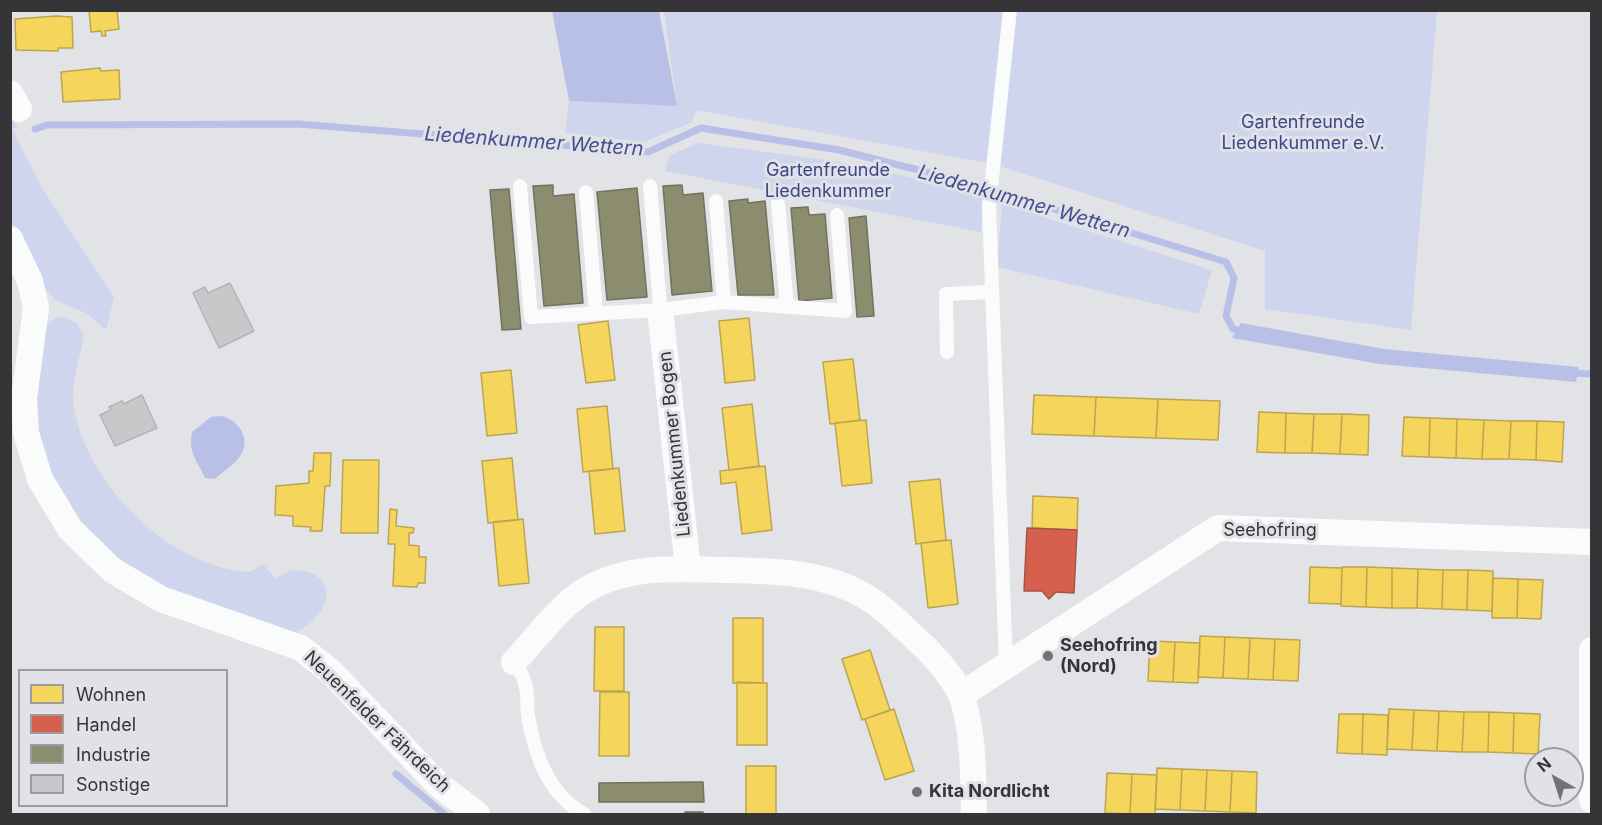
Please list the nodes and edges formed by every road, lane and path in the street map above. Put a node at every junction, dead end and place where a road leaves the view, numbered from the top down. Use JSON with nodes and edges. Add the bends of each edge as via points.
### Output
{"nodes":[{"id":1,"x":1010,"y":10,"type":"edge"},
{"id":2,"x":519,"y":186,"type":"dead end"},
{"id":3,"x":650,"y":186,"type":"dead end"},
{"id":4,"x":586,"y":192,"type":"dead end"},
{"id":5,"x":716,"y":201,"type":"dead end"},
{"id":6,"x":778,"y":203,"type":"dead end"},
{"id":7,"x":837,"y":215,"type":"dead end"},
{"id":8,"x":10,"y":239,"type":"edge"},
{"id":9,"x":990,"y":292,"type":"junction"},
{"id":10,"x":724,"y":302,"type":"junction"},
{"id":11,"x":787,"y":307,"type":"junction"},
{"id":12,"x":596,"y":312,"type":"junction"},
{"id":13,"x":661,"y":314,"type":"junction"},
{"id":14,"x":947,"y":352,"type":"dead end"},
{"id":15,"x":1592,"y":542,"type":"edge"},
{"id":16,"x":687,"y":569,"type":"junction"},
{"id":17,"x":1592,"y":650,"type":"edge"},
{"id":18,"x":514,"y":662,"type":"joint"},
{"id":19,"x":1006,"y":666,"type":"junction"},
{"id":20,"x":961,"y":695,"type":"junction"},
{"id":21,"x":1592,"y":800,"type":"edge"},
{"id":22,"x":477,"y":814,"type":"edge"},
{"id":23,"x":584,"y":814,"type":"edge"},
{"id":24,"x":974,"y":814,"type":"edge"}],
"edges":[{"from":1,"to":9,"type":"lane","via":[[989,207]]},
{"from":2,"to":12,"type":"lane","via":[[531,317]]},
{"from":3,"to":13,"type":"lane"},
{"from":4,"to":12,"type":"lane"},
{"from":5,"to":10,"type":"lane"},
{"from":6,"to":11,"type":"lane"},
{"from":7,"to":11,"type":"lane","via":[[845,311]]},
{"from":8,"to":22,"type":"street","name":"Neuenfelder Fährdeich","via":[[30,281],[36,307],[24,399],[26,433],[40,479],[70,529],[112,570],[161,599],[301,648],[330,671],[439,785]]},
{"from":9,"to":14,"type":"lane","via":[[946,294]]},
{"from":9,"to":19,"type":"lane"},
{"from":10,"to":11,"type":"lane"},
{"from":10,"to":13,"type":"lane"},
{"from":12,"to":13,"type":"lane"},
{"from":13,"to":16,"type":"street","name":"Liedenkummer Bogen"},
{"from":15,"to":19,"type":"street","name":"Seehofring","via":[[1218,528]]},
{"from":16,"to":18,"type":"street","via":[[624,573],[591,586]]},
{"from":16,"to":20,"type":"street","via":[[815,576],[868,598],[930,652]]},
{"from":17,"to":21,"type":"street"},
{"from":18,"to":23,"type":"lane","via":[[525,682],[528,717],[549,782],[572,808]]},
{"from":19,"to":20,"type":"street","name":"Seehofring"},
{"from":20,"to":24,"type":"street","via":[[972,748]]}]}
